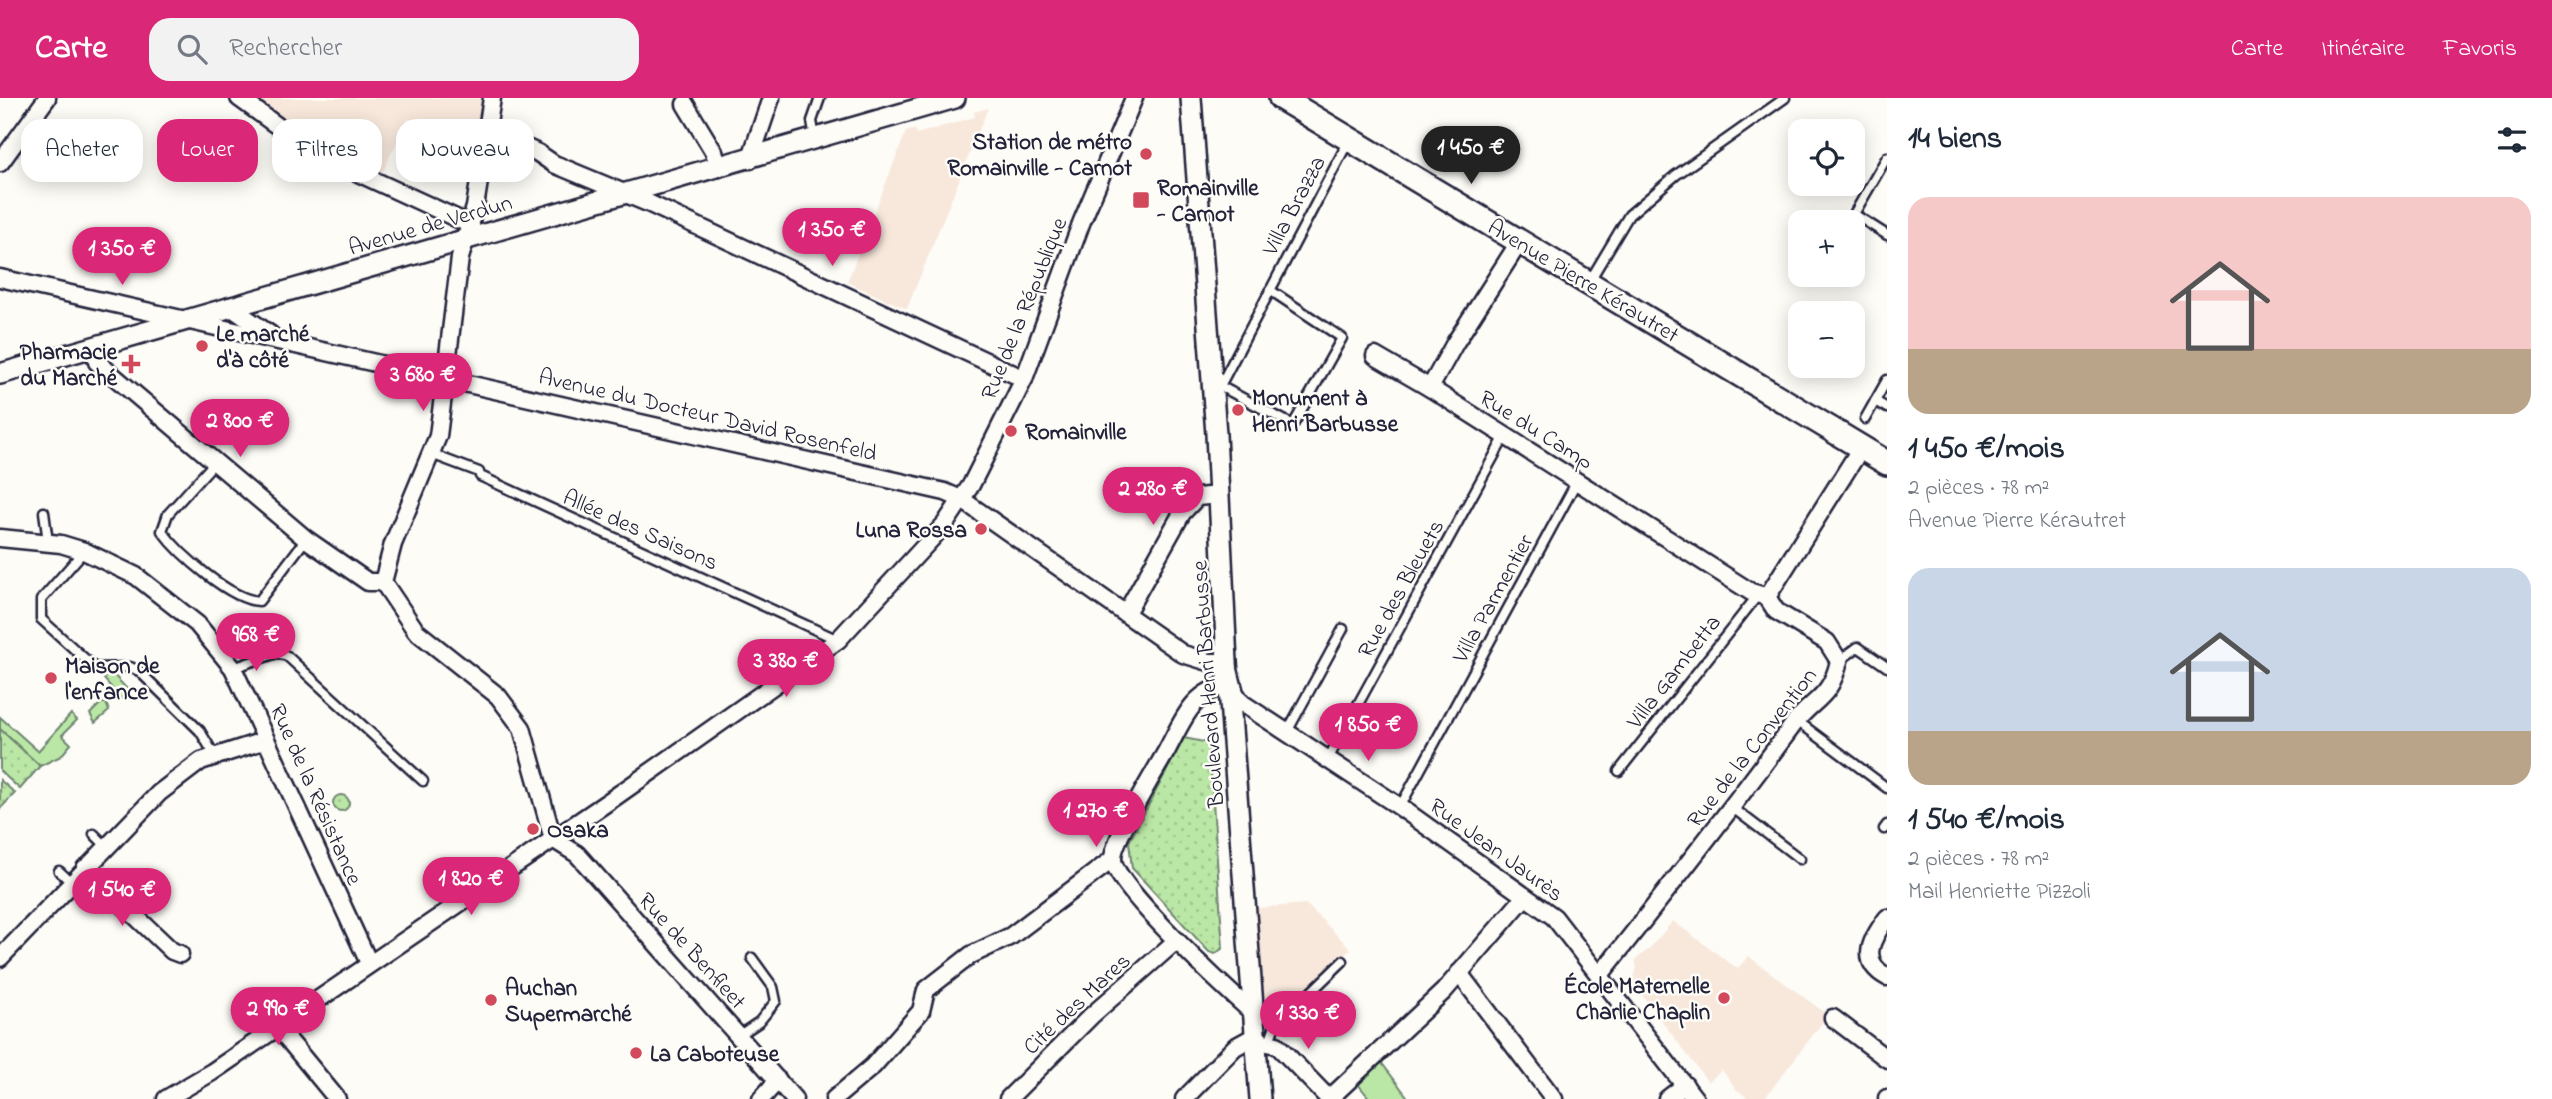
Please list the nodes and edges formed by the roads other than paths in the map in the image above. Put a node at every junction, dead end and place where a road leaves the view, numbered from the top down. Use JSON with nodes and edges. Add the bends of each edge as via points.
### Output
{"nodes":[{"id":1,"x":47,"y":98,"type":"edge"},
{"id":2,"x":239,"y":98,"type":"edge"},
{"id":3,"x":492,"y":98,"type":"edge"},
{"id":4,"x":669,"y":98,"type":"edge"},
{"id":5,"x":771,"y":98,"type":"edge"},
{"id":6,"x":820,"y":98,"type":"edge"},
{"id":7,"x":955,"y":98,"type":"edge"},
{"id":8,"x":1134,"y":98,"type":"edge"},
{"id":9,"x":1191,"y":98,"type":"edge"},
{"id":10,"x":1280,"y":98,"type":"edge"},
{"id":11,"x":1785,"y":98,"type":"edge"},
{"id":12,"x":686,"y":101,"type":"edge"},
{"id":13,"x":489,"y":119,"type":"edge"},
{"id":14,"x":815,"y":138,"type":"junction"},
{"id":15,"x":1349,"y":139,"type":"junction"},
{"id":16,"x":534,"y":151,"type":"edge"},
{"id":17,"x":1887,"y":158,"type":"edge"},
{"id":18,"x":750,"y":160,"type":"junction"},
{"id":19,"x":0,"y":163,"type":"edge"},
{"id":20,"x":719,"y":168,"type":"junction"},
{"id":21,"x":477,"y":182,"type":"edge"},
{"id":22,"x":624,"y":193,"type":"junction"},
{"id":23,"x":468,"y":233,"type":"junction"},
{"id":24,"x":1887,"y":235,"type":"edge"},
{"id":25,"x":1520,"y":241,"type":"junction"},
{"id":26,"x":0,"y":278,"type":"edge"},
{"id":27,"x":1589,"y":282,"type":"junction"},
{"id":28,"x":1270,"y":290,"type":"junction"},
{"id":29,"x":229,"y":306,"type":"junction"},
{"id":30,"x":181,"y":320,"type":"junction"},
{"id":31,"x":279,"y":339,"type":"junction"},
{"id":32,"x":95,"y":347,"type":"junction"},
{"id":33,"x":1375,"y":356,"type":"dead end"},
{"id":34,"x":0,"y":374,"type":"edge"},
{"id":35,"x":447,"y":377,"type":"junction"},
{"id":36,"x":1024,"y":379,"type":"junction"},
{"id":37,"x":1887,"y":380,"type":"edge"},
{"id":38,"x":1216,"y":385,"type":"junction"},
{"id":39,"x":1430,"y":388,"type":"junction"},
{"id":40,"x":1875,"y":401,"type":"junction"},
{"id":41,"x":1887,"y":408,"type":"edge"},
{"id":42,"x":1865,"y":419,"type":"dead end"},
{"id":43,"x":1506,"y":435,"type":"junction"},
{"id":44,"x":1861,"y":448,"type":"junction"},
{"id":45,"x":431,"y":454,"type":"junction"},
{"id":46,"x":215,"y":462,"type":"junction"},
{"id":47,"x":1887,"y":463,"type":"edge"},
{"id":48,"x":1577,"y":481,"type":"junction"},
{"id":49,"x":1219,"y":495,"type":"junction"},
{"id":50,"x":961,"y":499,"type":"junction"},
{"id":51,"x":44,"y":512,"type":"dead end"},
{"id":52,"x":0,"y":537,"type":"edge"},
{"id":53,"x":306,"y":539,"type":"junction"},
{"id":54,"x":48,"y":542,"type":"junction"},
{"id":55,"x":84,"y":551,"type":"junction"},
{"id":56,"x":383,"y":582,"type":"junction"},
{"id":57,"x":1762,"y":596,"type":"junction"},
{"id":58,"x":1126,"y":613,"type":"junction"},
{"id":59,"x":1343,"y":629,"type":"dead end"},
{"id":60,"x":838,"y":640,"type":"junction"},
{"id":61,"x":1220,"y":662,"type":"junction"},
{"id":62,"x":1839,"y":662,"type":"junction"},
{"id":63,"x":1887,"y":667,"type":"edge"},
{"id":64,"x":233,"y":668,"type":"junction"},
{"id":65,"x":1230,"y":685,"type":"junction"},
{"id":66,"x":1796,"y":720,"type":"junction"},
{"id":67,"x":1287,"y":732,"type":"junction"},
{"id":68,"x":266,"y":740,"type":"junction"},
{"id":69,"x":215,"y":756,"type":"junction"},
{"id":70,"x":1328,"y":759,"type":"junction"},
{"id":71,"x":1619,"y":771,"type":"dead end"},
{"id":72,"x":423,"y":780,"type":"dead end"},
{"id":73,"x":1887,"y":788,"type":"edge"},
{"id":74,"x":1400,"y":807,"type":"junction"},
{"id":75,"x":1733,"y":808,"type":"junction"},
{"id":76,"x":94,"y":834,"type":"dead end"},
{"id":77,"x":553,"y":839,"type":"junction"},
{"id":78,"x":106,"y":846,"type":"junction"},
{"id":79,"x":1113,"y":859,"type":"junction"},
{"id":80,"x":1800,"y":859,"type":"dead end"},
{"id":81,"x":85,"y":868,"type":"junction"},
{"id":82,"x":59,"y":871,"type":"dead end"},
{"id":83,"x":71,"y":882,"type":"junction"},
{"id":84,"x":1524,"y":898,"type":"junction"},
{"id":85,"x":1887,"y":918,"type":"edge"},
{"id":86,"x":1176,"y":941,"type":"junction"},
{"id":87,"x":180,"y":954,"type":"dead end"},
{"id":88,"x":0,"y":958,"type":"edge"},
{"id":89,"x":752,"y":958,"type":"dead end"},
{"id":90,"x":1343,"y":961,"type":"dead end"},
{"id":91,"x":369,"y":963,"type":"junction"},
{"id":92,"x":1459,"y":973,"type":"junction"},
{"id":93,"x":1600,"y":975,"type":"junction"},
{"id":94,"x":1887,"y":977,"type":"edge"},
{"id":95,"x":1253,"y":1013,"type":"junction"},
{"id":96,"x":1833,"y":1018,"type":"dead end"},
{"id":97,"x":276,"y":1026,"type":"junction"},
{"id":98,"x":738,"y":1036,"type":"junction"},
{"id":99,"x":1262,"y":1039,"type":"junction"},
{"id":100,"x":1887,"y":1059,"type":"edge"},
{"id":101,"x":778,"y":1080,"type":"junction"},
{"id":102,"x":1685,"y":1085,"type":"junction"},
{"id":103,"x":166,"y":1099,"type":"edge"},
{"id":104,"x":337,"y":1099,"type":"edge"},
{"id":105,"x":761,"y":1099,"type":"edge"},
{"id":106,"x":794,"y":1099,"type":"edge"},
{"id":107,"x":834,"y":1099,"type":"edge"},
{"id":108,"x":1008,"y":1099,"type":"edge"},
{"id":109,"x":1184,"y":1099,"type":"edge"},
{"id":110,"x":1260,"y":1099,"type":"edge"},
{"id":111,"x":1329,"y":1099,"type":"edge"},
{"id":112,"x":1554,"y":1099,"type":"edge"},
{"id":113,"x":1667,"y":1099,"type":"edge"},
{"id":114,"x":1695,"y":1099,"type":"edge"}],
"edges":[{"from":1,"to":19,"type":"street"},
{"from":2,"to":23,"type":"street","via":[[290,136]]},
{"from":3,"to":13,"type":"street"},
{"from":4,"to":12,"type":"street"},
{"from":5,"to":18,"type":"street"},
{"from":6,"to":14,"type":"lane","via":[[812,121]]},
{"from":7,"to":14,"type":"street","name":"Avenue de Verdun"},
{"from":8,"to":36,"type":"street","name":"Rue de la République","via":[[1082,221]]},
{"from":9,"to":38,"type":"street","name":"Boulevard Henri Barbusse"},
{"from":10,"to":15,"type":"main road","name":"Avenue Pierre Kérautret"},
{"from":11,"to":27,"type":"lane","via":[[1676,175],[1629,215]]},
{"from":12,"to":20,"type":"street"},
{"from":14,"to":18,"type":"street","name":"Avenue de Verdun"},
{"from":15,"to":25,"type":"main road","name":"Avenue Pierre Kérautret"},
{"from":15,"to":28,"type":"lane","name":"Villa Brazza"},
{"from":16,"to":22,"type":"street"},
{"from":17,"to":24,"type":"lane","via":[[1854,214]]},
{"from":18,"to":20,"type":"street","name":"Avenue de Verdun"},
{"from":20,"to":22,"type":"street","name":"Avenue de Verdun"},
{"from":21,"to":23,"type":"street"},
{"from":22,"to":23,"type":"street","name":"Avenue de Verdun"},
{"from":22,"to":36,"type":"street"},
{"from":23,"to":29,"type":"street","name":"Avenue de Verdun"},
{"from":23,"to":35,"type":"street"},
{"from":25,"to":27,"type":"main road","name":"Avenue Pierre Kérautret"},
{"from":25,"to":39,"type":"street"},
{"from":26,"to":30,"type":"street","name":"Avenue du Docteur David Rosenfeld"},
{"from":27,"to":44,"type":"main road","name":"Avenue Pierre Kérautret"},
{"from":28,"to":38,"type":"lane","name":"Villa Brazza"},
{"from":28,"to":38,"type":"lane","name":"Villa Brazza","via":[[1342,338],[1293,425]]},
{"from":29,"to":30,"type":"street","name":"Avenue de Verdun"},
{"from":29,"to":31,"type":"street","name":"Avenue du Docteur David Rosenfeld","via":[[260,331]]},
{"from":30,"to":31,"type":"street","name":"Avenue du Docteur David Rosenfeld"},
{"from":30,"to":32,"type":"street","name":"Avenue de Verdun"},
{"from":31,"to":35,"type":"street","name":"Avenue du Docteur David Rosenfeld"},
{"from":32,"to":34,"type":"street","name":"Avenue de Verdun"},
{"from":32,"to":46,"type":"street","via":[[97,362]]},
{"from":33,"to":39,"type":"street","name":"Rue du Camp"},
{"from":35,"to":45,"type":"street"},
{"from":35,"to":50,"type":"street","name":"Avenue du Docteur David Rosenfeld"},
{"from":36,"to":50,"type":"street","name":"Rue de la République"},
{"from":37,"to":40,"type":"lane"},
{"from":38,"to":49,"type":"street","name":"Boulevard Henri Barbusse"},
{"from":39,"to":43,"type":"street","name":"Rue du Camp"},
{"from":40,"to":41,"type":"lane"},
{"from":40,"to":42,"type":"lane"},
{"from":43,"to":48,"type":"street","name":"Rue du Camp"},
{"from":43,"to":70,"type":"lane","name":"Rue des Bleuets"},
{"from":44,"to":47,"type":"main road","name":"Avenue Pierre Kérautret"},
{"from":44,"to":57,"type":"street"},
{"from":45,"to":56,"type":"street","via":[[393,544]]},
{"from":45,"to":60,"type":"lane","name":"Allée des Saisons","via":[[479,472]]},
{"from":46,"to":53,"type":"street"},
{"from":46,"to":53,"type":"lane","via":[[168,514],[162,531],[230,592],[247,601],[259,601]]},
{"from":48,"to":57,"type":"street","name":"Rue du Camp"},
{"from":48,"to":74,"type":"lane","name":"Villa Parmentier"},
{"from":49,"to":58,"type":"street","via":[[1197,498],[1182,513]]},
{"from":49,"to":61,"type":"street","name":"Boulevard Henri Barbusse"},
{"from":50,"to":58,"type":"street"},
{"from":50,"to":60,"type":"street","name":"Rue de la République","via":[[945,524]]},
{"from":51,"to":54,"type":"lane"},
{"from":52,"to":54,"type":"street","name":"Rue de la Résistance"},
{"from":53,"to":56,"type":"street","via":[[368,582]]},
{"from":54,"to":55,"type":"street","name":"Rue de la Résistance"},
{"from":55,"to":64,"type":"street","name":"Rue de la Résistance","via":[[136,576],[197,624]]},
{"from":55,"to":69,"type":"lane","via":[[41,600],[41,619],[95,668],[139,671],[201,731]]},
{"from":56,"to":77,"type":"street","via":[[416,631],[498,696],[522,728]]},
{"from":57,"to":62,"type":"street","name":"Rue de la Convention","via":[[1776,611],[1827,642]]},
{"from":57,"to":71,"type":"lane","name":"Villa Gambetta"},
{"from":58,"to":61,"type":"street","via":[[1183,654]]},
{"from":59,"to":67,"type":"lane"},
{"from":60,"to":77,"type":"street","name":"Rue de la République"},
{"from":61,"to":65,"type":"street","name":"Boulevard Henri Barbusse"},
{"from":61,"to":67,"type":"street","name":"Rue Jean Jaurès","via":[[1242,702]]},
{"from":62,"to":63,"type":"lane","via":[[1858,648]]},
{"from":62,"to":66,"type":"street","name":"Rue de la Convention","via":[[1834,682]]},
{"from":64,"to":68,"type":"street","name":"Rue de la Résistance"},
{"from":64,"to":72,"type":"lane","via":[[277,653],[287,656]]},
{"from":65,"to":79,"type":"street","via":[[1210,687],[1189,710],[1120,836]]},
{"from":65,"to":95,"type":"street","name":"Boulevard Henri Barbusse"},
{"from":66,"to":73,"type":"lane"},
{"from":66,"to":75,"type":"street","name":"Rue de la Convention"},
{"from":67,"to":70,"type":"street","name":"Rue Jean Jaurès"},
{"from":68,"to":69,"type":"street"},
{"from":68,"to":91,"type":"street","name":"Rue de la Résistance"},
{"from":69,"to":78,"type":"street","via":[[201,761],[159,793]]},
{"from":70,"to":74,"type":"street","name":"Rue Jean Jaurès"},
{"from":74,"to":84,"type":"street","name":"Rue Jean Jaurès"},
{"from":75,"to":80,"type":"lane"},
{"from":75,"to":93,"type":"street","name":"Rue de la Convention"},
{"from":76,"to":78,"type":"lane"},
{"from":77,"to":91,"type":"street","name":"Rue de la République"},
{"from":77,"to":98,"type":"street","name":"Rue de Benfleet","via":[[577,854]]},
{"from":78,"to":81,"type":"street"},
{"from":79,"to":86,"type":"street","via":[[1119,874]]},
{"from":79,"to":107,"type":"street","via":[[1011,936],[971,955],[926,990],[921,1011],[873,1066]]},
{"from":81,"to":83,"type":"street"},
{"from":81,"to":87,"type":"street"},
{"from":82,"to":83,"type":"lane"},
{"from":83,"to":88,"type":"street"},
{"from":84,"to":92,"type":"street"},
{"from":84,"to":93,"type":"street","name":"Rue Jean Jaurès","via":[[1553,917]]},
{"from":85,"to":94,"type":"street","via":[[1868,950],[1875,969]]},
{"from":86,"to":95,"type":"street"},
{"from":86,"to":108,"type":"street","name":"Cité des Mares","via":[[1091,1016]]},
{"from":89,"to":98,"type":"lane","via":[[774,987],[776,1001],[759,1023]]},
{"from":90,"to":99,"type":"lane"},
{"from":91,"to":97,"type":"street","name":"Rue de la République"},
{"from":92,"to":111,"type":"street"},
{"from":92,"to":112,"type":"street"},
{"from":93,"to":102,"type":"street","name":"Rue Jean Jaurès"},
{"from":95,"to":99,"type":"street","name":"Boulevard Henri Barbusse"},
{"from":96,"to":100,"type":"street"},
{"from":97,"to":103,"type":"street","name":"Rue de la République"},
{"from":97,"to":104,"type":"street"},
{"from":98,"to":101,"type":"street","name":"Rue de Benfleet"},
{"from":99,"to":109,"type":"street","via":[[1235,1047]]},
{"from":99,"to":110,"type":"street","name":"Boulevard Henri Barbusse"},
{"from":99,"to":111,"type":"street","via":[[1277,1045]]},
{"from":101,"to":105,"type":"street"},
{"from":101,"to":106,"type":"street","name":"Rue de Benfleet"},
{"from":102,"to":113,"type":"street"},
{"from":102,"to":114,"type":"street","name":"Rue Jean Jaurès"}]}
